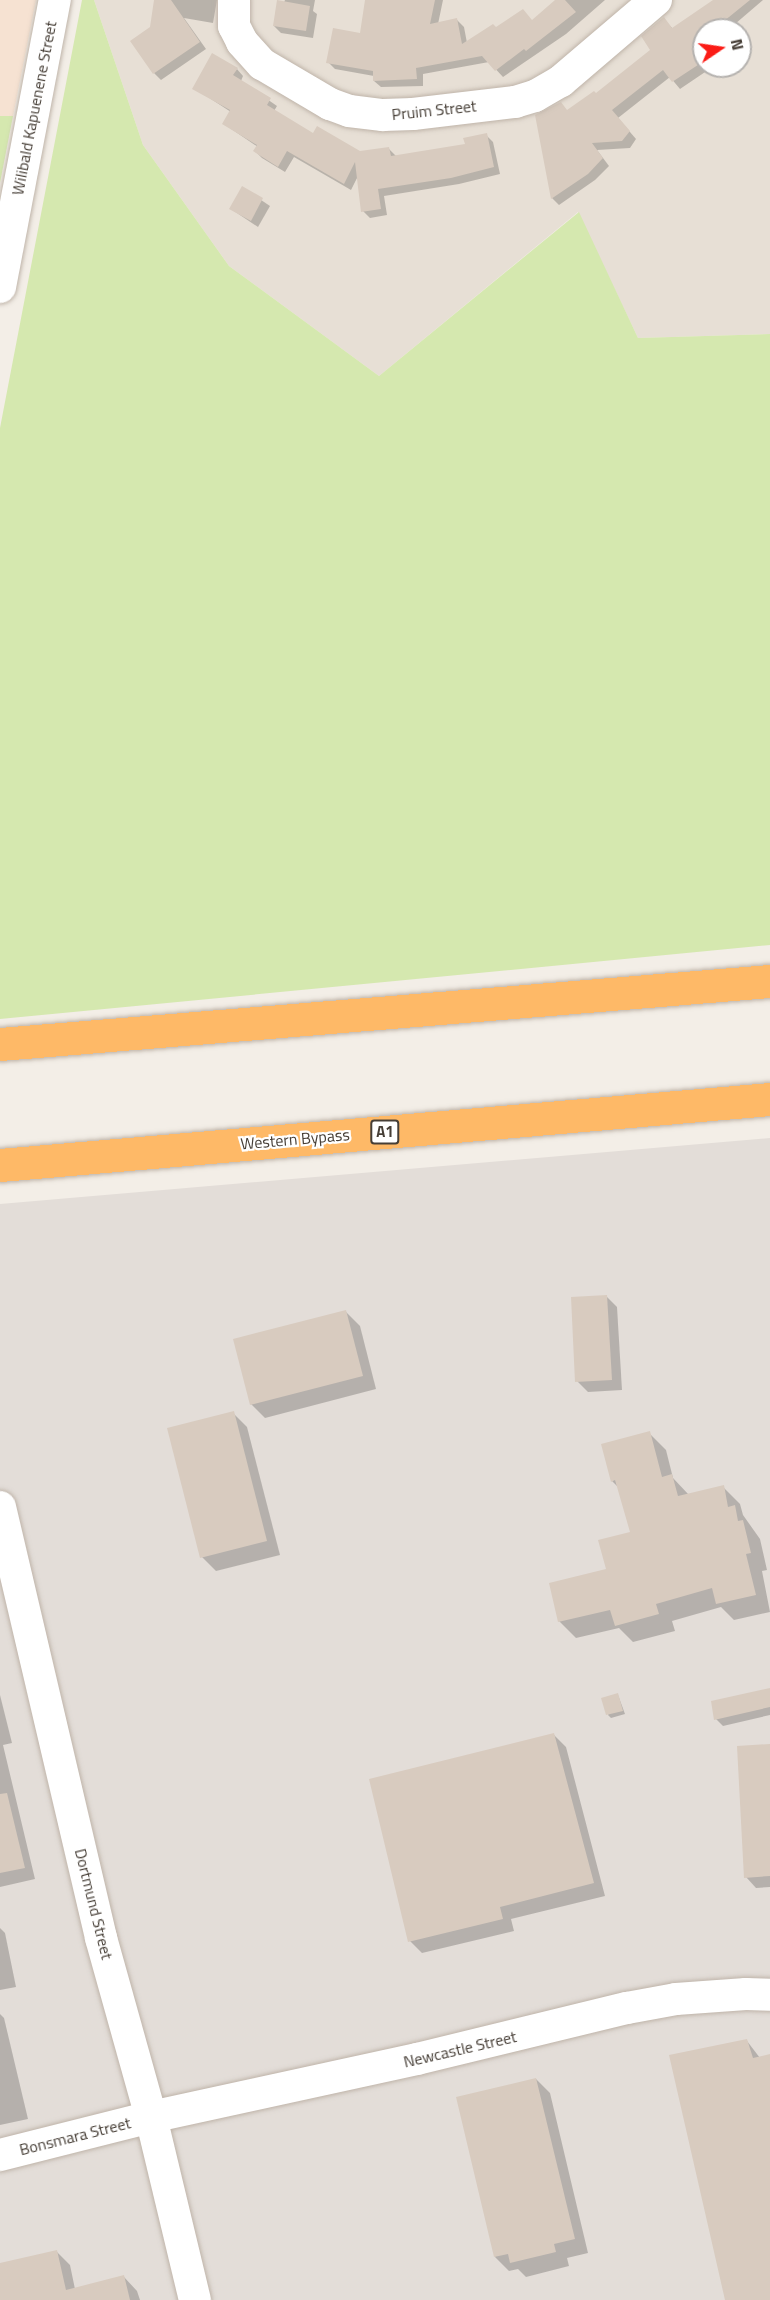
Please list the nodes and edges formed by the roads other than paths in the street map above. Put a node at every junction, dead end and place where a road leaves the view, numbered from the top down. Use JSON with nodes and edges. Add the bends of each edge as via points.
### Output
{"nodes":[{"id":1,"x":55,"y":0,"type":"edge"},
{"id":2,"x":234,"y":0,"type":"edge"},
{"id":3,"x":656,"y":0,"type":"edge"},
{"id":4,"x":0,"y":287,"type":"edge"},
{"id":5,"x":770,"y":981,"type":"edge"},
{"id":6,"x":0,"y":1044,"type":"edge"},
{"id":7,"x":770,"y":1099,"type":"edge"},
{"id":8,"x":0,"y":1165,"type":"edge"},
{"id":9,"x":0,"y":1507,"type":"edge"},
{"id":10,"x":770,"y":1995,"type":"edge"},
{"id":11,"x":150,"y":2117,"type":"junction"},
{"id":12,"x":0,"y":2155,"type":"edge"},
{"id":13,"x":195,"y":2300,"type":"edge"}],
"edges":[{"from":1,"to":4,"type":"street","name":"Wilibald Kapuenene Street"},
{"from":2,"to":3,"type":"street","name":"Pruim Street","via":[[234,26],[242,42],[262,64],[330,104],[383,115],[515,102],[535,96],[561,81]]},
{"from":5,"to":6,"type":"highway"},
{"from":7,"to":8,"type":"highway","name":"Western Bypass","number":"A1"},
{"from":9,"to":11,"type":"street","name":"Dortmund Street","via":[[101,1938]]},
{"from":10,"to":11,"type":"street","name":"Newcastle Street","via":[[676,1999],[627,2008]]},
{"from":11,"to":12,"type":"street","name":"Bonsmara Street"},
{"from":11,"to":13,"type":"street","name":"Dortmund Street"}]}
